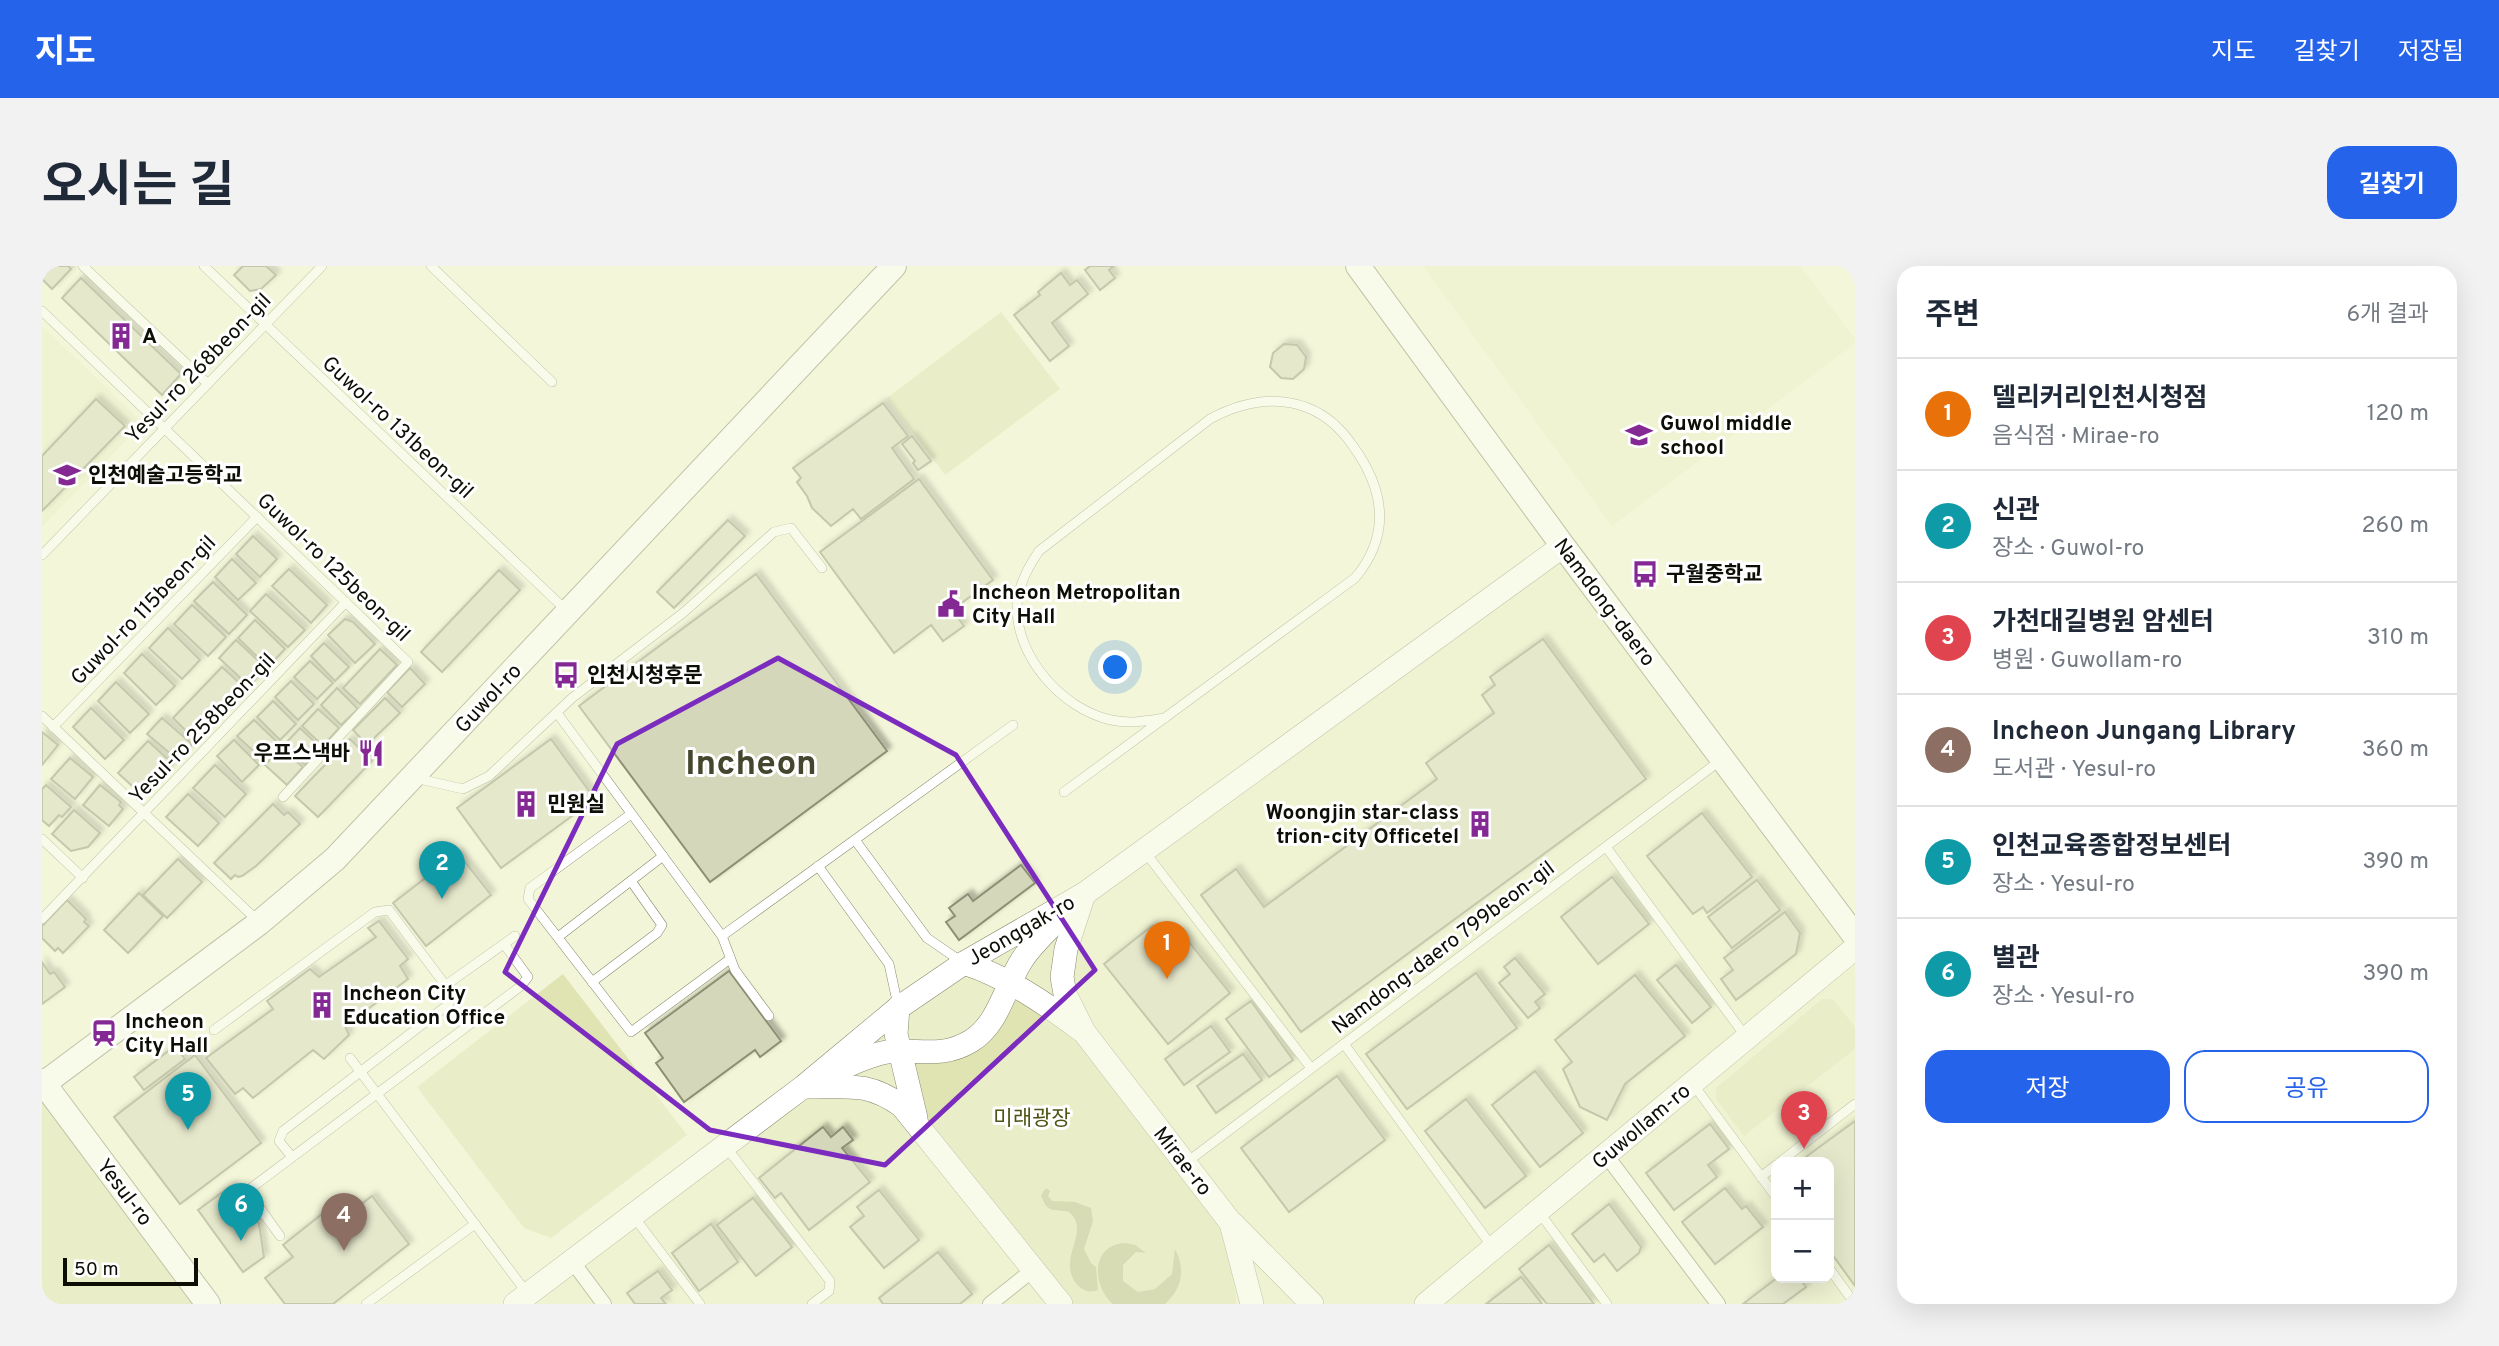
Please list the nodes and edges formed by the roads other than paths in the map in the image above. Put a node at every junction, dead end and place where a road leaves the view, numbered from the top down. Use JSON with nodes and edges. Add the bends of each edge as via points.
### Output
{"nodes":[{"id":1,"x":83,"y":266,"type":"edge"},
{"id":2,"x":204,"y":266,"type":"edge"},
{"id":3,"x":322,"y":266,"type":"edge"},
{"id":4,"x":431,"y":266,"type":"edge"},
{"id":5,"x":894,"y":266,"type":"edge"},
{"id":6,"x":1359,"y":266,"type":"edge"},
{"id":7,"x":42,"y":311,"type":"edge"},
{"id":8,"x":265,"y":325,"type":"junction"},
{"id":9,"x":552,"y":382,"type":"dead end"},
{"id":10,"x":208,"y":384,"type":"junction"},
{"id":11,"x":164,"y":428,"type":"junction"},
{"id":12,"x":257,"y":517,"type":"junction"},
{"id":13,"x":1563,"y":546,"type":"junction"},
{"id":14,"x":42,"y":555,"type":"edge"},
{"id":15,"x":822,"y":568,"type":"dead end"},
{"id":16,"x":346,"y":602,"type":"junction"},
{"id":17,"x":569,"y":612,"type":"junction"},
{"id":18,"x":557,"y":713,"type":"junction"},
{"id":19,"x":42,"y":716,"type":"edge"},
{"id":20,"x":1165,"y":718,"type":"junction"},
{"id":21,"x":1013,"y":725,"type":"dead end"},
{"id":22,"x":53,"y":727,"type":"junction"},
{"id":23,"x":1723,"y":759,"type":"junction"},
{"id":24,"x":413,"y":778,"type":"junction"},
{"id":25,"x":1063,"y":792,"type":"dead end"},
{"id":26,"x":283,"y":797,"type":"dead end"},
{"id":27,"x":145,"y":813,"type":"junction"},
{"id":28,"x":631,"y":814,"type":"junction"},
{"id":29,"x":42,"y":839,"type":"edge"},
{"id":30,"x":855,"y":840,"type":"junction"},
{"id":31,"x":1606,"y":847,"type":"junction"},
{"id":32,"x":1144,"y":851,"type":"junction"},
{"id":33,"x":663,"y":856,"type":"junction"},
{"id":34,"x":818,"y":866,"type":"junction"},
{"id":35,"x":83,"y":878,"type":"junction"},
{"id":36,"x":631,"y":881,"type":"junction"},
{"id":37,"x":1084,"y":894,"type":"junction"},
{"id":38,"x":42,"y":919,"type":"edge"},
{"id":39,"x":259,"y":923,"type":"junction"},
{"id":40,"x":514,"y":936,"type":"dead end"},
{"id":41,"x":722,"y":936,"type":"junction"},
{"id":42,"x":1855,"y":936,"type":"edge"},
{"id":43,"x":558,"y":937,"type":"junction"},
{"id":44,"x":504,"y":944,"type":"junction"},
{"id":45,"x":1855,"y":948,"type":"edge"},
{"id":46,"x":730,"y":959,"type":"junction"},
{"id":47,"x":964,"y":963,"type":"junction"},
{"id":48,"x":592,"y":982,"type":"junction"},
{"id":49,"x":1010,"y":982,"type":"junction"},
{"id":50,"x":446,"y":985,"type":"junction"},
{"id":51,"x":898,"y":1008,"type":"junction"},
{"id":52,"x":769,"y":1016,"type":"dead end"},
{"id":53,"x":214,"y":1030,"type":"dead end"},
{"id":54,"x":1084,"y":1032,"type":"junction"},
{"id":55,"x":1747,"y":1038,"type":"junction"},
{"id":56,"x":1344,"y":1044,"type":"junction"},
{"id":57,"x":900,"y":1051,"type":"junction"},
{"id":58,"x":350,"y":1058,"type":"dead end"},
{"id":59,"x":1311,"y":1068,"type":"junction"},
{"id":60,"x":360,"y":1071,"type":"junction"},
{"id":61,"x":43,"y":1083,"type":"edge"},
{"id":62,"x":1692,"y":1083,"type":"junction"},
{"id":63,"x":803,"y":1087,"type":"junction"},
{"id":64,"x":376,"y":1093,"type":"junction"},
{"id":65,"x":1855,"y":1104,"type":"edge"},
{"id":66,"x":918,"y":1124,"type":"junction"},
{"id":67,"x":725,"y":1146,"type":"junction"},
{"id":68,"x":1606,"y":1155,"type":"junction"},
{"id":69,"x":292,"y":1157,"type":"junction"},
{"id":70,"x":1787,"y":1157,"type":"edge"},
{"id":71,"x":1184,"y":1164,"type":"junction"},
{"id":72,"x":1771,"y":1169,"type":"edge"},
{"id":73,"x":1761,"y":1177,"type":"junction"},
{"id":74,"x":1771,"y":1190,"type":"edge"},
{"id":75,"x":1538,"y":1211,"type":"junction"},
{"id":76,"x":633,"y":1215,"type":"junction"},
{"id":77,"x":1231,"y":1223,"type":"junction"},
{"id":78,"x":475,"y":1224,"type":"junction"},
{"id":79,"x":280,"y":1236,"type":"dead end"},
{"id":80,"x":1493,"y":1248,"type":"junction"},
{"id":81,"x":572,"y":1261,"type":"junction"},
{"id":82,"x":1034,"y":1269,"type":"junction"},
{"id":83,"x":1834,"y":1275,"type":"edge"},
{"id":84,"x":521,"y":1301,"type":"edge"},
{"id":85,"x":208,"y":1304,"type":"edge"},
{"id":86,"x":366,"y":1304,"type":"edge"},
{"id":87,"x":604,"y":1304,"type":"edge"},
{"id":88,"x":700,"y":1304,"type":"edge"},
{"id":89,"x":812,"y":1304,"type":"edge"},
{"id":90,"x":990,"y":1304,"type":"edge"},
{"id":91,"x":1061,"y":1304,"type":"edge"},
{"id":92,"x":1252,"y":1304,"type":"edge"},
{"id":93,"x":1312,"y":1304,"type":"edge"},
{"id":94,"x":1426,"y":1304,"type":"edge"},
{"id":95,"x":1607,"y":1304,"type":"edge"},
{"id":96,"x":1718,"y":1304,"type":"edge"},
{"id":97,"x":1855,"y":1304,"type":"edge"}],
"edges":[{"from":1,"to":10,"type":"lane"},
{"from":2,"to":8,"type":"lane","name":"Guwol-ro 131beon-gil"},
{"from":3,"to":8,"type":"lane","name":"Yesul-ro 268beon-gil"},
{"from":4,"to":9,"type":"lane"},
{"from":5,"to":17,"type":"main road","name":"Guwol-ro"},
{"from":6,"to":13,"type":"main road","name":"Namdong-daero"},
{"from":7,"to":11,"type":"lane","name":"Guwol-ro 125beon-gil"},
{"from":8,"to":10,"type":"lane","name":"Yesul-ro 268beon-gil"},
{"from":8,"to":17,"type":"lane","name":"Guwol-ro 131beon-gil"},
{"from":10,"to":11,"type":"lane","name":"Yesul-ro 268beon-gil"},
{"from":11,"to":12,"type":"lane","name":"Guwol-ro 125beon-gil"},
{"from":11,"to":14,"type":"lane","name":"Yesul-ro 268beon-gil"},
{"from":12,"to":16,"type":"lane","name":"Guwol-ro 125beon-gil"},
{"from":12,"to":22,"type":"lane","name":"Guwol-ro 115beon-gil"},
{"from":13,"to":23,"type":"main road","name":"Namdong-daero"},
{"from":13,"to":32,"type":"street"},
{"from":15,"to":18,"type":"lane","via":[[791,528],[774,533]]},
{"from":16,"to":26,"type":"lane","name":"Guwol-ro 125beon-gil","via":[[408,662]]},
{"from":16,"to":27,"type":"lane","name":"Yesul-ro 258beon-gil"},
{"from":17,"to":24,"type":"main road","name":"Guwol-ro"},
{"from":18,"to":24,"type":"lane","via":[[489,776],[463,789]]},
{"from":18,"to":28,"type":"lane"},
{"from":19,"to":22,"type":"lane"},
{"from":20,"to":20,"type":"lane","via":[[1355,578],[1374,546],[1380,501],[1375,482],[1343,431],[1309,408],[1254,402],[1210,419],[1039,551],[1021,583],[1019,626],[1028,652],[1068,700],[1111,720],[1135,723]]},
{"from":20,"to":25,"type":"lane"},
{"from":21,"to":30,"type":"lane"},
{"from":22,"to":27,"type":"lane"},
{"from":23,"to":31,"type":"lane","name":"Namdong-daero 799beon-gil"},
{"from":23,"to":42,"type":"main road","name":"Namdong-daero"},
{"from":24,"to":39,"type":"main road","name":"Guwol-ro","via":[[335,859]]},
{"from":27,"to":35,"type":"lane","name":"Yesul-ro 258beon-gil"},
{"from":27,"to":39,"type":"lane"},
{"from":28,"to":33,"type":"lane"},
{"from":28,"to":43,"type":"lane","via":[[530,888],[528,899]]},
{"from":29,"to":35,"type":"lane"},
{"from":30,"to":34,"type":"lane"},
{"from":30,"to":47,"type":"lane","via":[[927,937]]},
{"from":31,"to":55,"type":"lane"},
{"from":31,"to":56,"type":"lane","name":"Namdong-daero 799beon-gil"},
{"from":32,"to":37,"type":"street"},
{"from":32,"to":59,"type":"lane"},
{"from":33,"to":36,"type":"lane"},
{"from":33,"to":41,"type":"lane"},
{"from":34,"to":41,"type":"lane"},
{"from":34,"to":51,"type":"lane","via":[[889,964]]},
{"from":35,"to":38,"type":"lane","name":"Yesul-ro 258beon-gil"},
{"from":36,"to":43,"type":"lane"},
{"from":36,"to":48,"type":"lane","via":[[662,925]]},
{"from":37,"to":47,"type":"street","name":"Jeonggak-ro"},
{"from":37,"to":49,"type":"street","name":"Jeonggak-ro","via":[[1023,958]]},
{"from":37,"to":54,"type":"street","via":[[1062,977],[1065,994]]},
{"from":39,"to":61,"type":"main road","name":"Guwol-ro"},
{"from":40,"to":44,"type":"lane"},
{"from":41,"to":46,"type":"lane"},
{"from":43,"to":48,"type":"lane"},
{"from":44,"to":50,"type":"lane"},
{"from":44,"to":64,"type":"lane","via":[[528,976],[521,986]]},
{"from":45,"to":55,"type":"street","name":"Guwollam-ro"},
{"from":46,"to":48,"type":"lane","via":[[631,1032]]},
{"from":46,"to":52,"type":"lane"},
{"from":47,"to":49,"type":"street"},
{"from":47,"to":51,"type":"street","name":"Jeonggak-ro"},
{"from":49,"to":54,"type":"street"},
{"from":49,"to":57,"type":"street","name":"Jeonggak-ro","via":[[988,1026],[972,1041],[928,1053]]},
{"from":50,"to":53,"type":"lane","via":[[388,910],[375,912]]},
{"from":50,"to":60,"type":"lane","via":[[452,993],[449,1004]]},
{"from":51,"to":57,"type":"street"},
{"from":51,"to":63,"type":"street","name":"Jeonggak-ro"},
{"from":54,"to":71,"type":"street","name":"Mirae-ro"},
{"from":55,"to":62,"type":"street","name":"Guwollam-ro"},
{"from":56,"to":59,"type":"lane","name":"Namdong-daero 799beon-gil"},
{"from":56,"to":80,"type":"lane"},
{"from":57,"to":63,"type":"street","name":"Jeonggak-ro","via":[[881,1053]]},
{"from":57,"to":66,"type":"street"},
{"from":58,"to":60,"type":"lane"},
{"from":59,"to":71,"type":"lane","name":"Namdong-daero 799beon-gil"},
{"from":60,"to":64,"type":"lane"},
{"from":60,"to":69,"type":"lane","via":[[283,1131],[279,1141]]},
{"from":61,"to":85,"type":"main road","name":"Yesul-ro"},
{"from":62,"to":68,"type":"street","name":"Guwollam-ro"},
{"from":62,"to":73,"type":"lane"},
{"from":63,"to":66,"type":"street","via":[[865,1087],[884,1093]]},
{"from":63,"to":67,"type":"street","name":"Jeonggak-ro"},
{"from":64,"to":69,"type":"lane"},
{"from":64,"to":78,"type":"lane"},
{"from":65,"to":70,"type":"lane"},
{"from":66,"to":82,"type":"street"},
{"from":67,"to":76,"type":"street","name":"Jeonggak-ro"},
{"from":67,"to":89,"type":"lane","via":[[830,1281],[829,1291]]},
{"from":68,"to":75,"type":"street","name":"Guwollam-ro"},
{"from":68,"to":96,"type":"street"},
{"from":69,"to":79,"type":"lane","via":[[251,1188]]},
{"from":71,"to":77,"type":"street","name":"Mirae-ro"},
{"from":72,"to":73,"type":"lane"},
{"from":73,"to":74,"type":"lane"},
{"from":75,"to":80,"type":"street","name":"Guwollam-ro"},
{"from":75,"to":95,"type":"lane"},
{"from":76,"to":81,"type":"street","name":"Jeonggak-ro"},
{"from":76,"to":88,"type":"lane"},
{"from":77,"to":92,"type":"street","name":"Mirae-ro"},
{"from":77,"to":93,"type":"street"},
{"from":78,"to":84,"type":"lane"},
{"from":78,"to":86,"type":"lane"},
{"from":80,"to":94,"type":"street","name":"Guwollam-ro"},
{"from":81,"to":84,"type":"street","name":"Jeonggak-ro"},
{"from":81,"to":87,"type":"street"},
{"from":82,"to":90,"type":"street"},
{"from":82,"to":91,"type":"street"},
{"from":83,"to":97,"type":"lane"}]}
